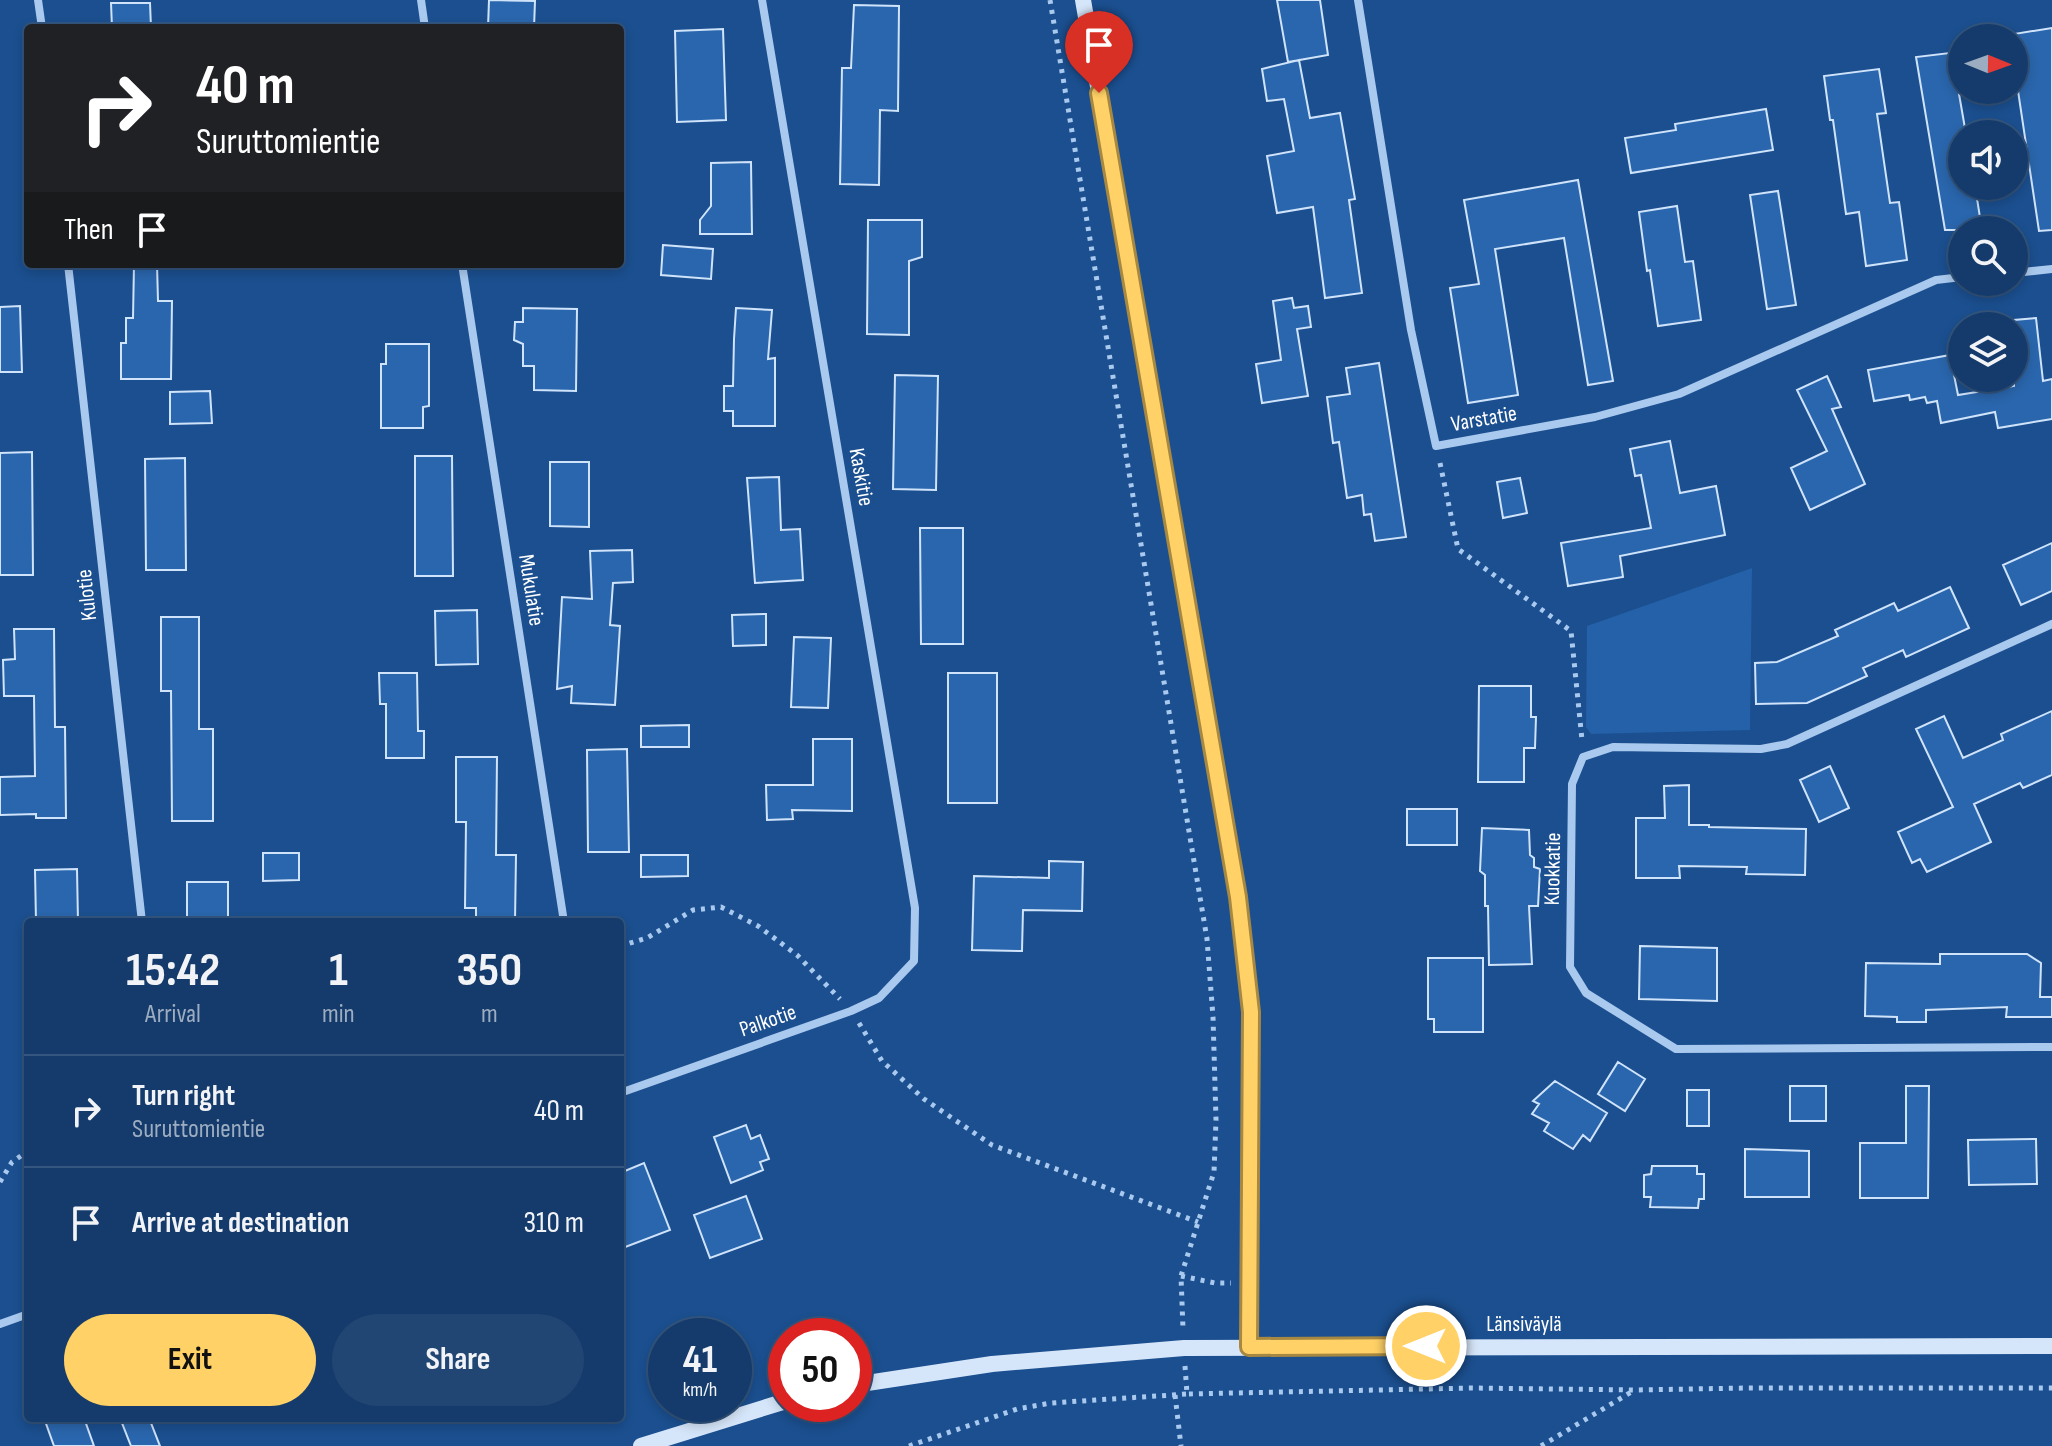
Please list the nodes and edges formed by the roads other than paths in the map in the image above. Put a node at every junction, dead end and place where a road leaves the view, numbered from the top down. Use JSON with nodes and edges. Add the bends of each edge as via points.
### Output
{"nodes":[{"id":1,"x":38,"y":0,"type":"edge"},
{"id":2,"x":421,"y":0,"type":"edge"},
{"id":3,"x":762,"y":0,"type":"edge"},
{"id":4,"x":1083,"y":0,"type":"edge"},
{"id":5,"x":1358,"y":0,"type":"edge"},
{"id":6,"x":41,"y":24,"type":"edge"},
{"id":7,"x":424,"y":24,"type":"edge"},
{"id":8,"x":68,"y":268,"type":"edge"},
{"id":9,"x":463,"y":268,"type":"edge"},
{"id":10,"x":2052,"y":269,"type":"edge"},
{"id":11,"x":2028,"y":272,"type":"edge"},
{"id":12,"x":1948,"y":279,"type":"edge"},
{"id":13,"x":2052,"y":624,"type":"edge"},
{"id":14,"x":142,"y":918,"type":"edge"},
{"id":15,"x":563,"y":918,"type":"edge"},
{"id":16,"x":914,"y":961,"type":"joint"},
{"id":17,"x":2052,"y":1047,"type":"edge"},
{"id":18,"x":624,"y":1092,"type":"edge"},
{"id":19,"x":24,"y":1315,"type":"edge"},
{"id":20,"x":0,"y":1324,"type":"edge"},
{"id":21,"x":2052,"y":1346,"type":"edge"},
{"id":22,"x":1249,"y":1347,"type":"junction"},
{"id":23,"x":872,"y":1382,"type":"edge"},
{"id":24,"x":768,"y":1407,"type":"edge"},
{"id":25,"x":641,"y":1446,"type":"edge"}],
"edges":[{"from":1,"to":6,"type":"street"},
{"from":2,"to":7,"type":"street"},
{"from":3,"to":16,"type":"street","name":"Kaskitie","via":[[915,908]]},
{"from":4,"to":22,"type":"street","via":[[1238,897],[1251,1012]]},
{"from":5,"to":12,"type":"street","name":"Varstatie","via":[[1411,330],[1436,446],[1595,417],[1679,394]]},
{"from":8,"to":14,"type":"street","name":"Kulotie"},
{"from":9,"to":15,"type":"street","name":"Mukulatie"},
{"from":10,"to":11,"type":"street"},
{"from":13,"to":17,"type":"street","name":"Kuokkatie","via":[[1787,744],[1761,749],[1613,747],[1583,757],[1572,784],[1570,967],[1586,993],[1676,1049]]},
{"from":16,"to":18,"type":"street","name":"Palkotie","via":[[879,998],[851,1011]]},
{"from":19,"to":20,"type":"street"},
{"from":21,"to":22,"type":"street","name":"Länsiväylä"},
{"from":22,"to":23,"type":"street","name":"Länsiväylä","via":[[992,1364]]},
{"from":24,"to":25,"type":"street"}]}
